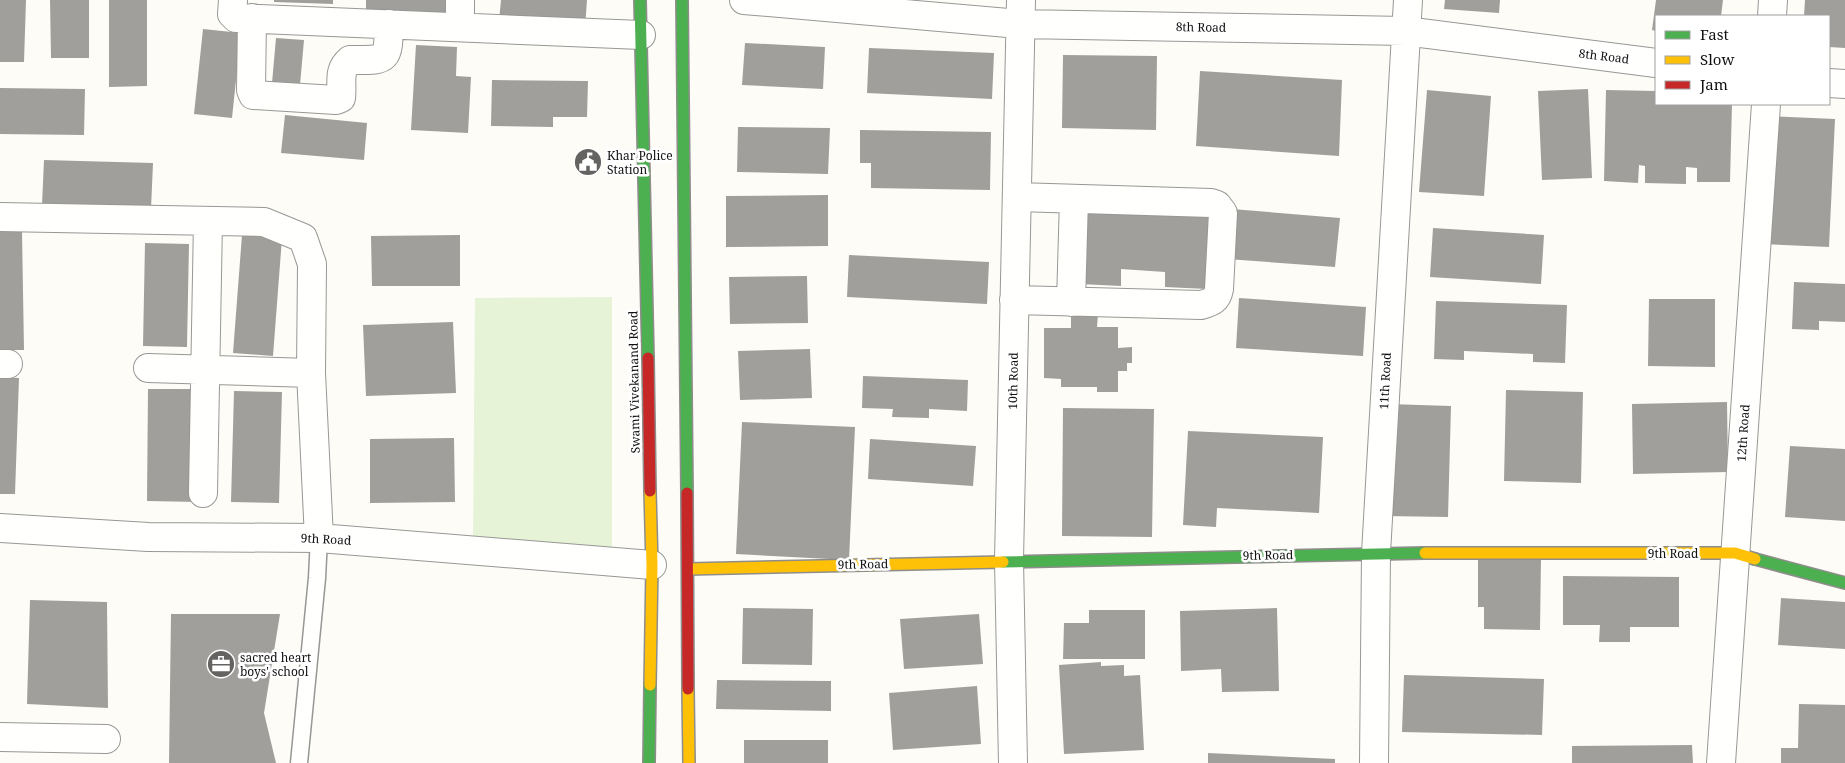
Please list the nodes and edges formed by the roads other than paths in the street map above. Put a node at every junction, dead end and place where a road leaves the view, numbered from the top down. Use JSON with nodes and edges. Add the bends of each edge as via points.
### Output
{"nodes":[{"id":1,"x":232,"y":0,"type":"edge"},
{"id":2,"x":460,"y":0,"type":"edge"},
{"id":3,"x":640,"y":0,"type":"edge"},
{"id":4,"x":682,"y":0,"type":"edge"},
{"id":5,"x":744,"y":0,"type":"edge"},
{"id":6,"x":1408,"y":0,"type":"edge"},
{"id":7,"x":1773,"y":0,"type":"edge"},
{"id":8,"x":346,"y":11,"type":"edge"},
{"id":9,"x":1020,"y":12,"type":"edge"},
{"id":10,"x":1772,"y":15,"type":"edge"},
{"id":11,"x":252,"y":18,"type":"junction"},
{"id":12,"x":389,"y":24,"type":"junction"},
{"id":13,"x":460,"y":27,"type":"junction"},
{"id":14,"x":1405,"y":31,"type":"junction"},
{"id":15,"x":641,"y":35,"type":"junction"},
{"id":16,"x":1655,"y":63,"type":"edge"},
{"id":17,"x":1830,"y":82,"type":"edge"},
{"id":18,"x":1845,"y":84,"type":"edge"},
{"id":19,"x":1766,"y":105,"type":"edge"},
{"id":20,"x":1016,"y":197,"type":"junction"},
{"id":21,"x":1074,"y":199,"type":"junction"},
{"id":22,"x":0,"y":218,"type":"edge"},
{"id":23,"x":208,"y":221,"type":"junction"},
{"id":24,"x":1014,"y":300,"type":"junction"},
{"id":25,"x":1071,"y":302,"type":"junction"},
{"id":26,"x":148,"y":368,"type":"dead end"},
{"id":27,"x":205,"y":370,"type":"junction"},
{"id":28,"x":311,"y":373,"type":"junction"},
{"id":29,"x":203,"y":493,"type":"dead end"},
{"id":30,"x":0,"y":528,"type":"edge"},
{"id":31,"x":319,"y":538,"type":"junction"},
{"id":32,"x":1376,"y":553,"type":"junction"},
{"id":33,"x":1735,"y":553,"type":"junction"},
{"id":34,"x":1009,"y":560,"type":"junction"},
{"id":35,"x":652,"y":565,"type":"junction"},
{"id":36,"x":688,"y":569,"type":"junction"},
{"id":37,"x":1845,"y":583,"type":"edge"},
{"id":38,"x":0,"y":737,"type":"edge"},
{"id":39,"x":106,"y":739,"type":"dead end"},
{"id":40,"x":299,"y":763,"type":"edge"},
{"id":41,"x":648,"y":763,"type":"edge"},
{"id":42,"x":689,"y":763,"type":"edge"},
{"id":43,"x":1013,"y":763,"type":"edge"},
{"id":44,"x":1374,"y":763,"type":"edge"},
{"id":45,"x":1721,"y":763,"type":"edge"}],
"edges":[{"from":1,"to":11,"type":"street","via":[[232,15]]},
{"from":2,"to":13,"type":"street"},
{"from":3,"to":15,"type":"main road","name":"Swami Vivekanand Road"},
{"from":4,"to":36,"type":"main road"},
{"from":5,"to":9,"type":"street","name":"8th Road"},
{"from":6,"to":14,"type":"street","name":"11th Road"},
{"from":7,"to":10,"type":"street"},
{"from":8,"to":11,"type":"street"},
{"from":8,"to":12,"type":"street"},
{"from":9,"to":14,"type":"street","name":"8th Road"},
{"from":9,"to":20,"type":"street","name":"10th Road"},
{"from":11,"to":12,"type":"street","via":[[252,95],[336,100],[341,98],[344,65],[350,60],[375,60],[385,56]]},
{"from":12,"to":13,"type":"street"},
{"from":13,"to":15,"type":"street"},
{"from":14,"to":16,"type":"street","name":"8th Road"},
{"from":14,"to":32,"type":"street","name":"11th Road"},
{"from":15,"to":35,"type":"main road","name":"Swami Vivekanand Road"},
{"from":17,"to":18,"type":"street"},
{"from":19,"to":33,"type":"street","name":"12th Road"},
{"from":20,"to":21,"type":"street"},
{"from":20,"to":24,"type":"street","name":"10th Road"},
{"from":21,"to":25,"type":"street"},
{"from":21,"to":25,"type":"street","via":[[1210,203],[1218,205],[1223,213],[1219,289],[1212,302],[1201,305]]},
{"from":22,"to":23,"type":"street"},
{"from":23,"to":27,"type":"street"},
{"from":23,"to":28,"type":"street","via":[[264,222],[303,238],[312,264]]},
{"from":24,"to":25,"type":"street"},
{"from":24,"to":34,"type":"street","name":"10th Road"},
{"from":26,"to":27,"type":"street"},
{"from":27,"to":28,"type":"street"},
{"from":27,"to":29,"type":"street"},
{"from":28,"to":31,"type":"street"},
{"from":30,"to":31,"type":"street","name":"9th Road","via":[[148,536]]},
{"from":31,"to":35,"type":"street","name":"9th Road"},
{"from":31,"to":40,"type":"lane"},
{"from":32,"to":33,"type":"main road","name":"9th Road"},
{"from":32,"to":34,"type":"main road","name":"9th Road"},
{"from":32,"to":44,"type":"street","name":"11th Road"},
{"from":33,"to":37,"type":"main road","name":"9th Road"},
{"from":33,"to":45,"type":"street","name":"12th Road"},
{"from":34,"to":36,"type":"main road","name":"9th Road"},
{"from":34,"to":43,"type":"street","name":"10th Road"},
{"from":35,"to":41,"type":"main road","name":"Swami Vivekanand Road"},
{"from":36,"to":42,"type":"main road"},
{"from":38,"to":39,"type":"street"}]}
